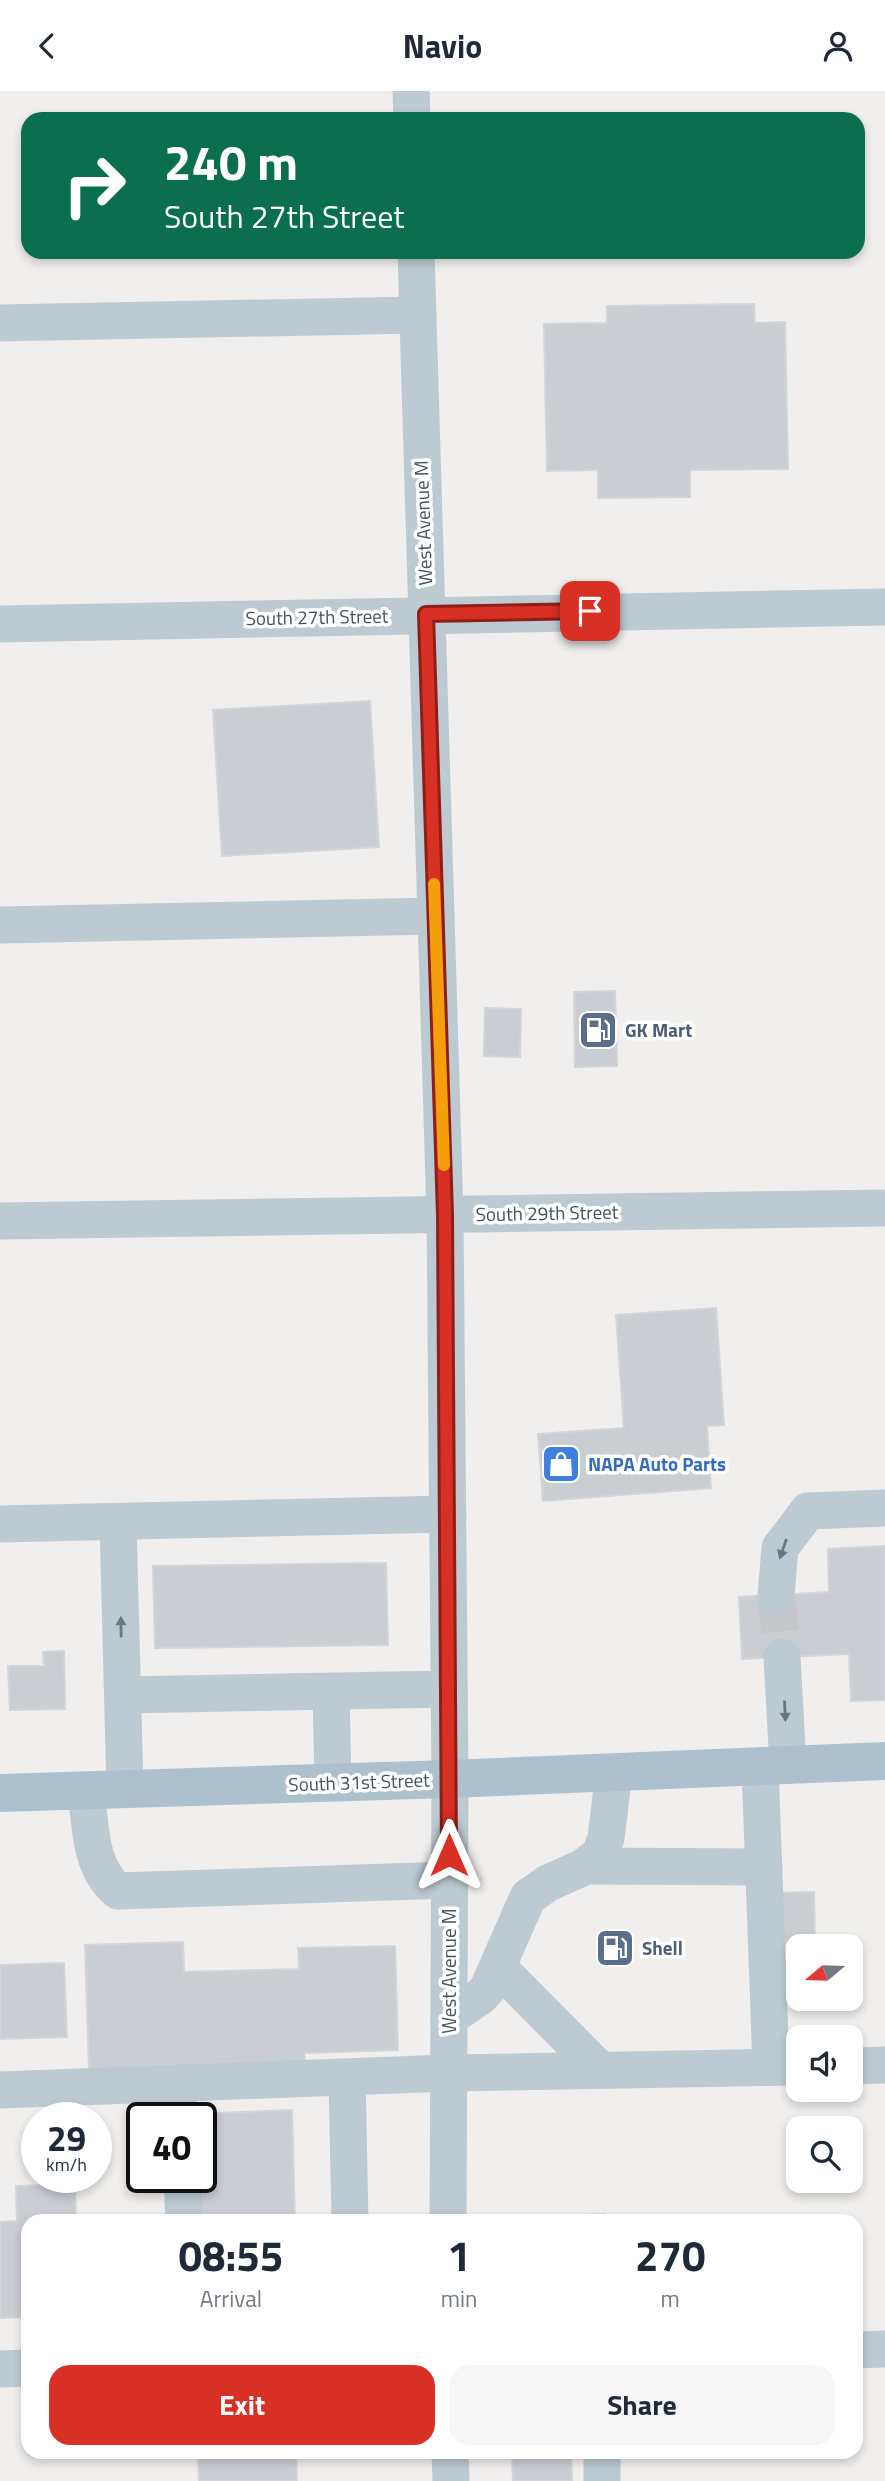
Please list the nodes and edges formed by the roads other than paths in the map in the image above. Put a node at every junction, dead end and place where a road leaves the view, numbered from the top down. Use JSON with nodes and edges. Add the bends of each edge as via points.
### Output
{"nodes":[{"id":1,"x":411,"y":91,"type":"edge"},
{"id":2,"x":412,"y":112,"type":"edge"},
{"id":3,"x":416,"y":259,"type":"edge"},
{"id":4,"x":418,"y":314,"type":"junction"},
{"id":5,"x":0,"y":323,"type":"edge"},
{"id":6,"x":885,"y":607,"type":"edge"},
{"id":7,"x":426,"y":614,"type":"junction"},
{"id":8,"x":0,"y":624,"type":"edge"},
{"id":9,"x":436,"y":916,"type":"junction"},
{"id":10,"x":0,"y":925,"type":"edge"},
{"id":11,"x":885,"y":1208,"type":"edge"},
{"id":12,"x":445,"y":1215,"type":"junction"},
{"id":13,"x":0,"y":1221,"type":"edge"},
{"id":14,"x":885,"y":1508,"type":"edge"},
{"id":15,"x":447,"y":1514,"type":"junction"},
{"id":16,"x":118,"y":1522,"type":"junction"},
{"id":17,"x":0,"y":1524,"type":"edge"},
{"id":18,"x":776,"y":1595,"type":"tunnel mouth"},
{"id":19,"x":782,"y":1657,"type":"tunnel mouth"},
{"id":20,"x":449,"y":1689,"type":"junction"},
{"id":21,"x":331,"y":1691,"type":"junction"},
{"id":22,"x":123,"y":1695,"type":"junction"},
{"id":23,"x":885,"y":1761,"type":"edge"},
{"id":24,"x":774,"y":1765,"type":"junction"},
{"id":25,"x":614,"y":1772,"type":"junction"},
{"id":26,"x":450,"y":1779,"type":"junction"},
{"id":27,"x":333,"y":1783,"type":"junction"},
{"id":28,"x":125,"y":1789,"type":"junction"},
{"id":29,"x":86,"y":1791,"type":"junction"},
{"id":30,"x":0,"y":1793,"type":"edge"},
{"id":31,"x":585,"y":1866,"type":"junction"},
{"id":32,"x":764,"y":1867,"type":"junction"},
{"id":33,"x":449,"y":1880,"type":"junction"},
{"id":34,"x":498,"y":1967,"type":"junction"},
{"id":35,"x":449,"y":2018,"type":"junction"},
{"id":36,"x":885,"y":2065,"type":"edge"},
{"id":37,"x":863,"y":2066,"type":"edge"},
{"id":38,"x":785,"y":2067,"type":"edge"},
{"id":39,"x":600,"y":2070,"type":"junction"},
{"id":40,"x":449,"y":2073,"type":"junction"},
{"id":41,"x":348,"y":2078,"type":"junction"},
{"id":42,"x":0,"y":2090,"type":"edge"},
{"id":43,"x":178,"y":2101,"type":"edge"},
{"id":44,"x":183,"y":2193,"type":"edge"},
{"id":45,"x":184,"y":2214,"type":"edge"},
{"id":46,"x":350,"y":2214,"type":"edge"},
{"id":47,"x":448,"y":2214,"type":"edge"},
{"id":48,"x":885,"y":2349,"type":"edge"},
{"id":49,"x":863,"y":2350,"type":"edge"},
{"id":50,"x":21,"y":2368,"type":"edge"},
{"id":51,"x":0,"y":2369,"type":"edge"},
{"id":52,"x":450,"y":2459,"type":"edge"},
{"id":53,"x":603,"y":2459,"type":"edge"},
{"id":54,"x":451,"y":2481,"type":"edge"},
{"id":55,"x":602,"y":2481,"type":"edge"}],
"edges":[{"from":1,"to":2,"type":"street"},
{"from":3,"to":4,"type":"street","name":"West Avenue M"},
{"from":4,"to":5,"type":"street"},
{"from":4,"to":7,"type":"street","name":"West Avenue M"},
{"from":6,"to":7,"type":"street","name":"South 27th Street"},
{"from":7,"to":8,"type":"street","name":"South 27th Street"},
{"from":7,"to":9,"type":"street","name":"West Avenue M"},
{"from":9,"to":10,"type":"street"},
{"from":9,"to":12,"type":"street","name":"West Avenue M"},
{"from":11,"to":12,"type":"street","name":"South 29th Street"},
{"from":12,"to":13,"type":"street","name":"South 29th Street"},
{"from":12,"to":15,"type":"street","name":"West Avenue M"},
{"from":14,"to":18,"type":"street","one_way":true,"via":[[808,1511],[780,1548]]},
{"from":15,"to":16,"type":"street"},
{"from":15,"to":20,"type":"street","name":"West Avenue M"},
{"from":16,"to":17,"type":"street"},
{"from":22,"to":16,"type":"street","one_way":true},
{"from":19,"to":24,"type":"street","one_way":true},
{"from":20,"to":21,"type":"street"},
{"from":20,"to":26,"type":"street","name":"West Avenue M"},
{"from":21,"to":22,"type":"street"},
{"from":21,"to":27,"type":"street"},
{"from":22,"to":28,"type":"street"},
{"from":23,"to":24,"type":"main road","name":"South 31st Street"},
{"from":24,"to":25,"type":"main road","name":"South 31st Street"},
{"from":24,"to":32,"type":"street"},
{"from":25,"to":26,"type":"main road","name":"South 31st Street"},
{"from":25,"to":31,"type":"street","via":[[604,1847]]},
{"from":26,"to":27,"type":"main road","name":"South 31st Street"},
{"from":26,"to":33,"type":"street","name":"West Avenue M"},
{"from":27,"to":28,"type":"main road","name":"South 31st Street"},
{"from":28,"to":29,"type":"main road","name":"South 31st Street"},
{"from":29,"to":30,"type":"main road","name":"South 31st Street"},
{"from":29,"to":33,"type":"street","via":[[96,1862],[105,1881],[118,1891]]},
{"from":31,"to":32,"type":"street"},
{"from":31,"to":34,"type":"street","via":[[528,1897]]},
{"from":32,"to":38,"type":"street"},
{"from":33,"to":35,"type":"street","name":"West Avenue M"},
{"from":34,"to":35,"type":"street","via":[[480,1997]]},
{"from":34,"to":39,"type":"street"},
{"from":35,"to":40,"type":"street","name":"West Avenue M"},
{"from":36,"to":37,"type":"street"},
{"from":38,"to":39,"type":"street"},
{"from":39,"to":40,"type":"street"},
{"from":40,"to":41,"type":"street"},
{"from":40,"to":47,"type":"street","name":"West Avenue M"},
{"from":41,"to":43,"type":"street"},
{"from":41,"to":46,"type":"street"},
{"from":42,"to":43,"type":"street"},
{"from":44,"to":45,"type":"street"},
{"from":48,"to":49,"type":"street"},
{"from":50,"to":51,"type":"street"},
{"from":52,"to":54,"type":"street"},
{"from":53,"to":55,"type":"street"}]}
